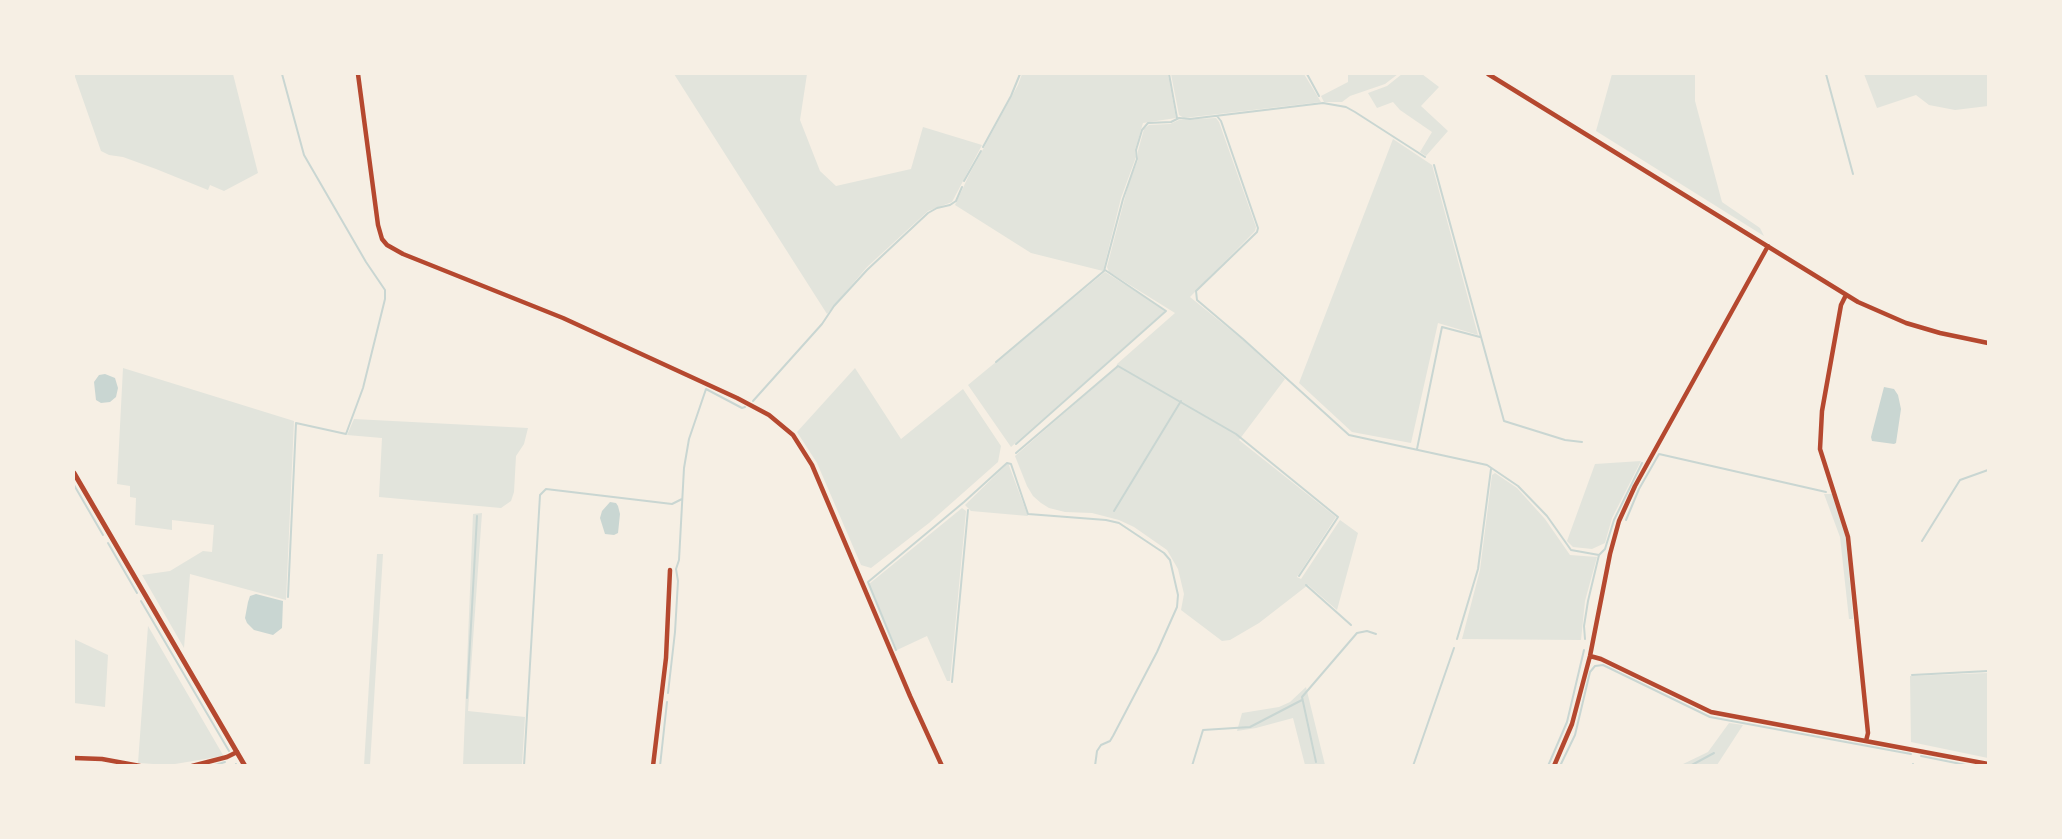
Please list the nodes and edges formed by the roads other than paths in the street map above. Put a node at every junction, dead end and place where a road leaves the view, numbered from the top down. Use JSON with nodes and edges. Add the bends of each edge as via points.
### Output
{"nodes":[{"id":1,"x":358,"y":74,"type":"edge"},
{"id":2,"x":1488,"y":74,"type":"edge"},
{"id":3,"x":1768,"y":246,"type":"junction"},
{"id":4,"x":1846,"y":295,"type":"junction"},
{"id":5,"x":1989,"y":343,"type":"edge"},
{"id":6,"x":74,"y":472,"type":"edge"},
{"id":7,"x":670,"y":570,"type":"dead end"},
{"id":8,"x":1590,"y":656,"type":"junction"},
{"id":9,"x":1866,"y":741,"type":"junction"},
{"id":10,"x":237,"y":752,"type":"junction"},
{"id":11,"x":74,"y":758,"type":"edge"},
{"id":12,"x":1989,"y":764,"type":"edge"},
{"id":13,"x":140,"y":765,"type":"edge"},
{"id":14,"x":192,"y":765,"type":"edge"},
{"id":15,"x":245,"y":765,"type":"edge"},
{"id":16,"x":653,"y":765,"type":"edge"},
{"id":17,"x":942,"y":765,"type":"edge"},
{"id":18,"x":1554,"y":765,"type":"edge"}],
"edges":[{"from":1,"to":17,"type":"street","via":[[378,225],[387,245],[563,318],[737,398],[769,415],[794,435],[812,465]]},
{"from":2,"to":3,"type":"street"},
{"from":3,"to":4,"type":"street"},
{"from":3,"to":8,"type":"street","via":[[1619,521]]},
{"from":4,"to":5,"type":"street","via":[[1906,323]]},
{"from":4,"to":9,"type":"street","via":[[1822,411],[1820,449],[1848,537]]},
{"from":6,"to":10,"type":"street"},
{"from":7,"to":16,"type":"street","via":[[664,677]]},
{"from":8,"to":9,"type":"street","via":[[1711,712]]},
{"from":8,"to":18,"type":"street","via":[[1572,724]]},
{"from":9,"to":12,"type":"street"},
{"from":10,"to":14,"type":"street"},
{"from":10,"to":15,"type":"street"},
{"from":11,"to":13,"type":"street"}]}
